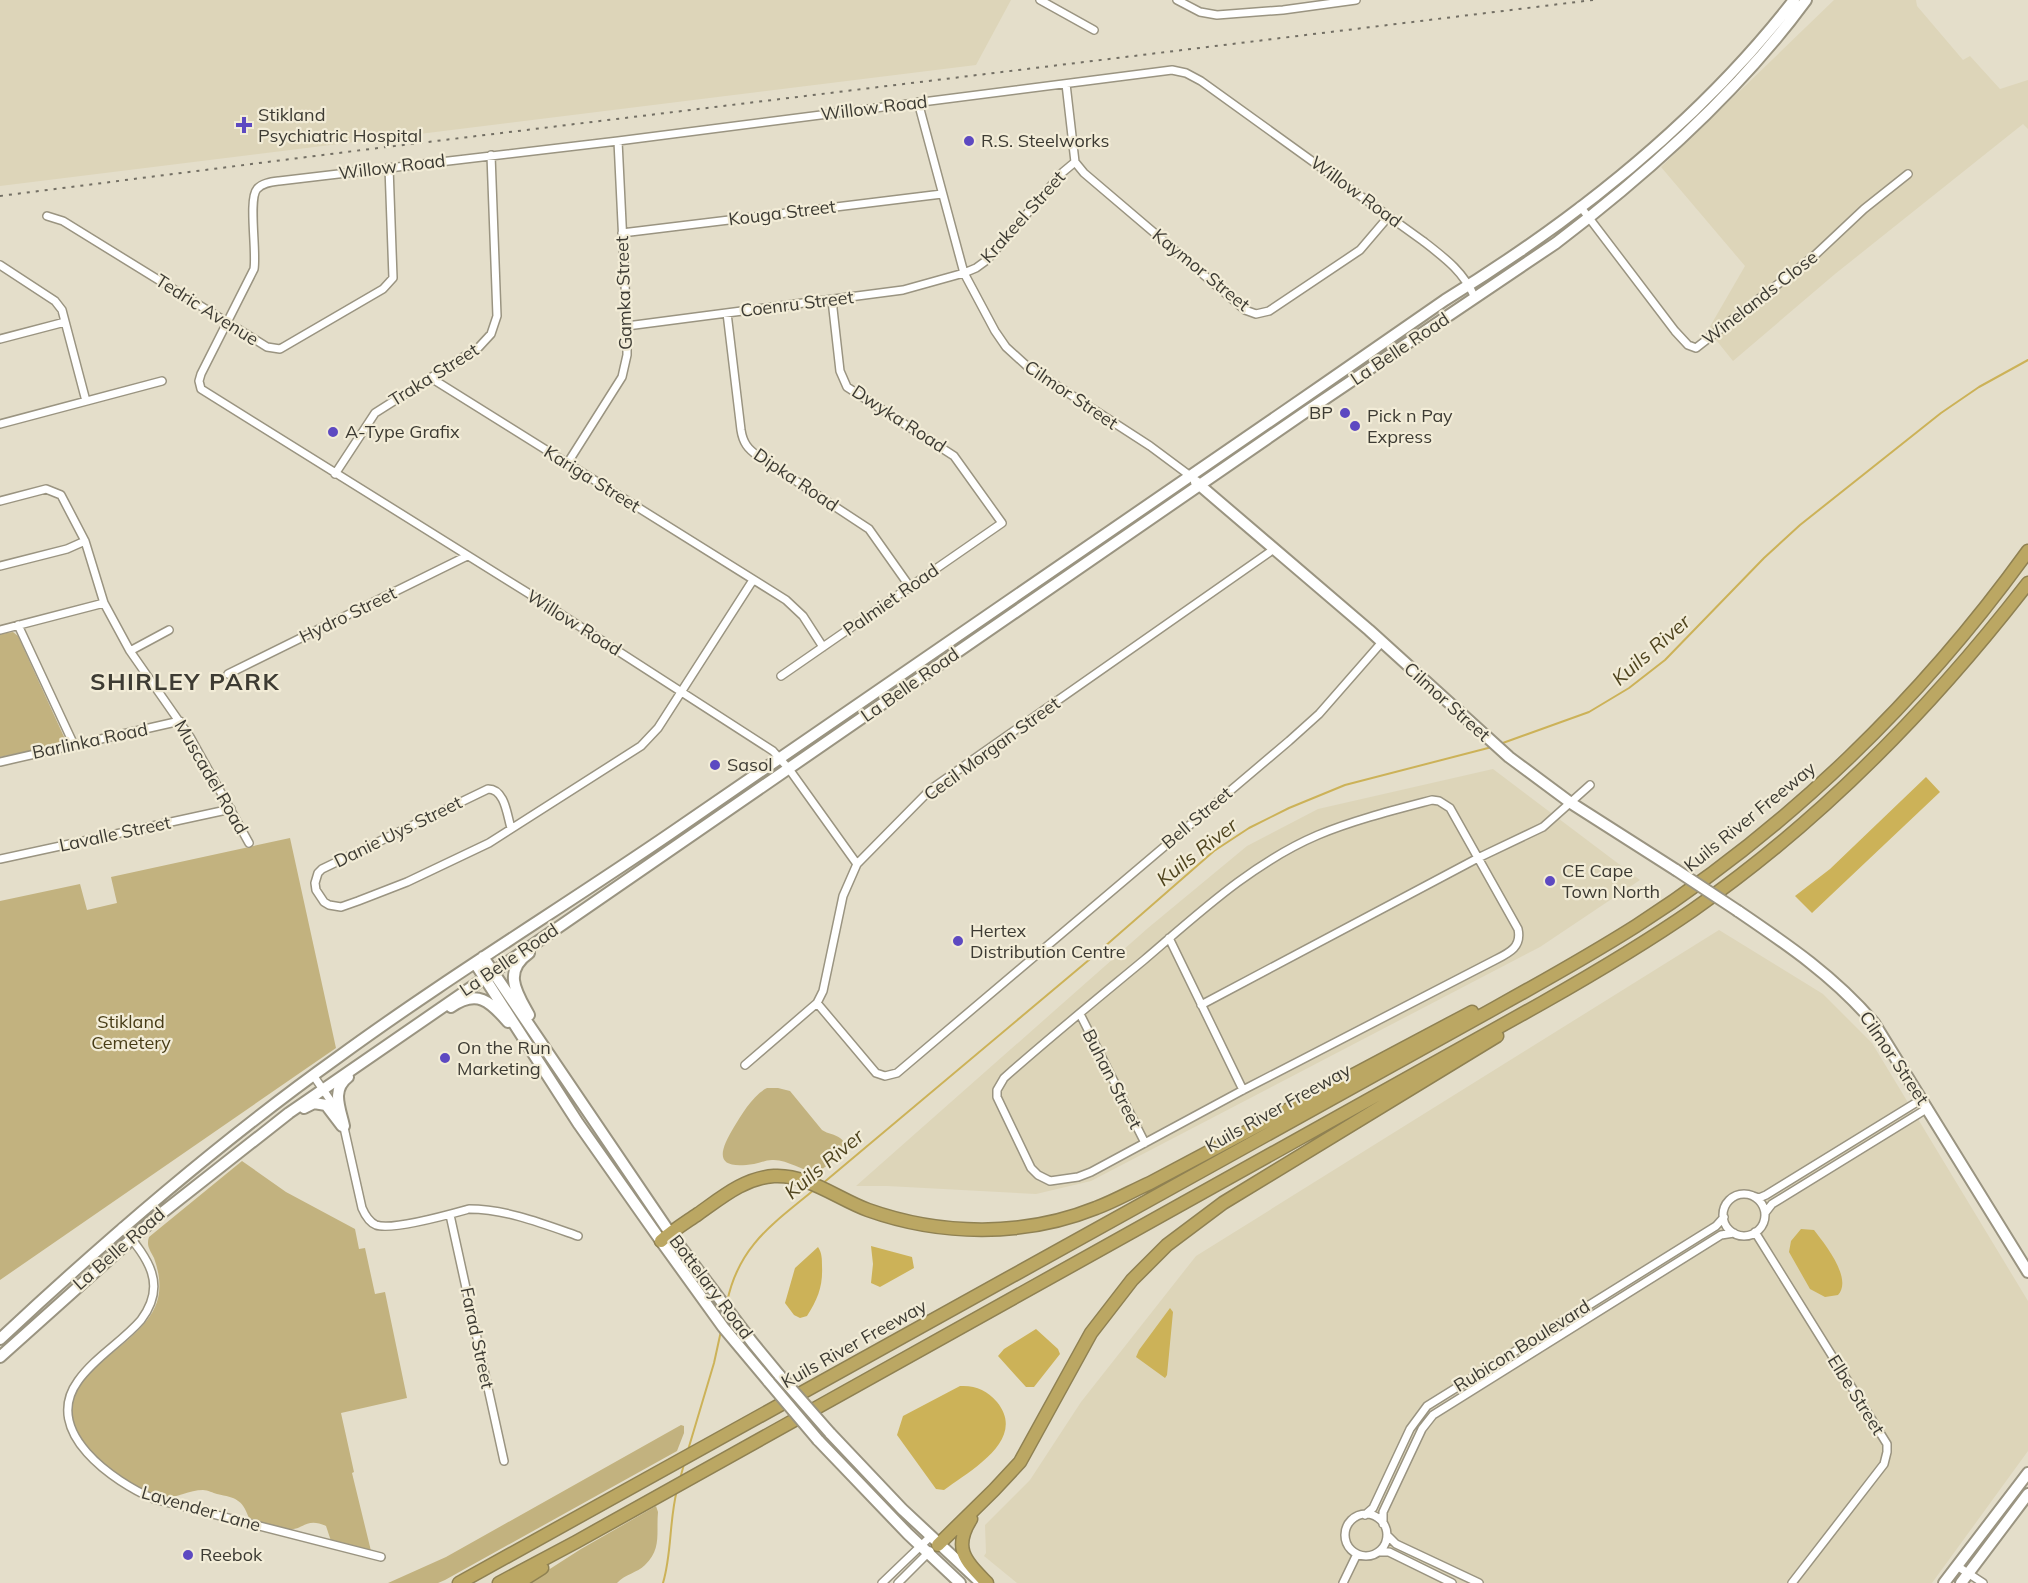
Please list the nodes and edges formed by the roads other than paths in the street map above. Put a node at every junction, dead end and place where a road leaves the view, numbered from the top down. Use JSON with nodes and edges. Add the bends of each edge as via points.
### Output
{"nodes":[{"id":1,"x":1040,"y":0,"type":"edge"},
{"id":2,"x":1177,"y":0,"type":"edge"},
{"id":3,"x":1356,"y":0,"type":"edge"},
{"id":4,"x":1798,"y":3,"type":"edge"},
{"id":5,"x":1094,"y":30,"type":"dead end"},
{"id":6,"x":1066,"y":84,"type":"junction"},
{"id":7,"x":918,"y":102,"type":"junction"},
{"id":8,"x":618,"y":141,"type":"junction"},
{"id":9,"x":491,"y":154,"type":"junction"},
{"id":10,"x":1075,"y":162,"type":"junction"},
{"id":11,"x":389,"y":167,"type":"junction"},
{"id":12,"x":1908,"y":174,"type":"dead end"},
{"id":13,"x":942,"y":194,"type":"junction"},
{"id":14,"x":1580,"y":206,"type":"junction"},
{"id":15,"x":47,"y":216,"type":"dead end"},
{"id":16,"x":1389,"y":216,"type":"junction"},
{"id":17,"x":1590,"y":218,"type":"junction"},
{"id":18,"x":622,"y":233,"type":"junction"},
{"id":19,"x":0,"y":265,"type":"edge"},
{"id":20,"x":964,"y":273,"type":"junction"},
{"id":21,"x":1469,"y":285,"type":"junction"},
{"id":22,"x":1475,"y":298,"type":"junction"},
{"id":23,"x":832,"y":300,"type":"junction"},
{"id":24,"x":727,"y":313,"type":"junction"},
{"id":25,"x":65,"y":322,"type":"junction"},
{"id":26,"x":228,"y":322,"type":"junction"},
{"id":27,"x":627,"y":326,"type":"junction"},
{"id":28,"x":0,"y":339,"type":"edge"},
{"id":29,"x":431,"y":378,"type":"junction"},
{"id":30,"x":162,"y":381,"type":"dead end"},
{"id":31,"x":86,"y":401,"type":"junction"},
{"id":32,"x":0,"y":424,"type":"edge"},
{"id":33,"x":567,"y":464,"type":"junction"},
{"id":34,"x":335,"y":474,"type":"junction"},
{"id":35,"x":1189,"y":475,"type":"junction"},
{"id":36,"x":1200,"y":485,"type":"junction"},
{"id":37,"x":0,"y":501,"type":"edge"},
{"id":38,"x":1002,"y":523,"type":"joint"},
{"id":39,"x":85,"y":541,"type":"junction"},
{"id":40,"x":1274,"y":549,"type":"junction"},
{"id":41,"x":2028,"y":551,"type":"edge"},
{"id":42,"x":467,"y":556,"type":"junction"},
{"id":43,"x":0,"y":566,"type":"edge"},
{"id":44,"x":753,"y":580,"type":"junction"},
{"id":45,"x":2028,"y":583,"type":"edge"},
{"id":46,"x":910,"y":587,"type":"junction"},
{"id":47,"x":104,"y":603,"type":"junction"},
{"id":48,"x":18,"y":625,"type":"junction"},
{"id":49,"x":0,"y":630,"type":"edge"},
{"id":50,"x":169,"y":630,"type":"dead end"},
{"id":51,"x":1382,"y":642,"type":"junction"},
{"id":52,"x":823,"y":647,"type":"junction"},
{"id":53,"x":130,"y":651,"type":"junction"},
{"id":54,"x":228,"y":674,"type":"dead end"},
{"id":55,"x":781,"y":676,"type":"dead end"},
{"id":56,"x":681,"y":693,"type":"junction"},
{"id":57,"x":180,"y":721,"type":"junction"},
{"id":58,"x":74,"y":745,"type":"junction"},
{"id":59,"x":780,"y":758,"type":"junction"},
{"id":60,"x":0,"y":762,"type":"edge"},
{"id":61,"x":789,"y":769,"type":"junction"},
{"id":62,"x":1590,"y":785,"type":"dead end"},
{"id":63,"x":1571,"y":803,"type":"junction"},
{"id":64,"x":231,"y":809,"type":"junction"},
{"id":65,"x":511,"y":828,"type":"junction"},
{"id":66,"x":249,"y":843,"type":"dead end"},
{"id":67,"x":1478,"y":858,"type":"junction"},
{"id":68,"x":0,"y":859,"type":"edge"},
{"id":69,"x":857,"y":864,"type":"junction"},
{"id":70,"x":600,"y":898,"type":"junction"},
{"id":71,"x":1169,"y":938,"type":"junction"},
{"id":72,"x":479,"y":960,"type":"junction"},
{"id":73,"x":488,"y":974,"type":"junction"},
{"id":74,"x":1534,"y":986,"type":"junction"},
{"id":75,"x":817,"y":1003,"type":"junction"},
{"id":76,"x":1542,"y":1003,"type":"junction"},
{"id":77,"x":1201,"y":1005,"type":"junction"},
{"id":78,"x":431,"y":1014,"type":"junction"},
{"id":79,"x":1080,"y":1014,"type":"junction"},
{"id":80,"x":538,"y":1049,"type":"junction"},
{"id":81,"x":359,"y":1063,"type":"junction"},
{"id":82,"x":745,"y":1065,"type":"dead end"},
{"id":83,"x":314,"y":1075,"type":"junction"},
{"id":84,"x":323,"y":1088,"type":"junction"},
{"id":85,"x":1243,"y":1090,"type":"junction"},
{"id":86,"x":1925,"y":1104,"type":"junction"},
{"id":87,"x":289,"y":1113,"type":"junction"},
{"id":88,"x":344,"y":1127,"type":"junction"},
{"id":89,"x":1144,"y":1143,"type":"junction"},
{"id":90,"x":1753,"y":1196,"type":"junction"},
{"id":91,"x":1765,"y":1213,"type":"junction"},
{"id":92,"x":450,"y":1215,"type":"junction"},
{"id":93,"x":1724,"y":1218,"type":"junction"},
{"id":94,"x":122,"y":1227,"type":"junction"},
{"id":95,"x":1755,"y":1232,"type":"junction"},
{"id":96,"x":1734,"y":1233,"type":"junction"},
{"id":97,"x":578,"y":1236,"type":"dead end"},
{"id":98,"x":665,"y":1237,"type":"junction"},
{"id":99,"x":131,"y":1239,"type":"junction"},
{"id":100,"x":2028,"y":1272,"type":"edge"},
{"id":101,"x":0,"y":1339,"type":"edge"},
{"id":102,"x":0,"y":1357,"type":"edge"},
{"id":103,"x":504,"y":1461,"type":"dead end"},
{"id":104,"x":2028,"y":1473,"type":"edge"},
{"id":105,"x":2028,"y":1494,"type":"edge"},
{"id":106,"x":979,"y":1505,"type":"junction"},
{"id":107,"x":1365,"y":1515,"type":"junction"},
{"id":108,"x":1383,"y":1524,"type":"junction"},
{"id":109,"x":1387,"y":1535,"type":"junction"},
{"id":110,"x":934,"y":1541,"type":"junction"},
{"id":111,"x":576,"y":1542,"type":"junction"},
{"id":112,"x":924,"y":1549,"type":"junction"},
{"id":113,"x":1378,"y":1552,"type":"junction"},
{"id":114,"x":1357,"y":1554,"type":"junction"},
{"id":115,"x":381,"y":1557,"type":"dead end"},
{"id":116,"x":1957,"y":1566,"type":"junction"},
{"id":117,"x":1968,"y":1573,"type":"junction"},
{"id":118,"x":459,"y":1583,"type":"edge"},
{"id":119,"x":499,"y":1583,"type":"edge"},
{"id":120,"x":518,"y":1583,"type":"edge"},
{"id":121,"x":882,"y":1583,"type":"edge"},
{"id":122,"x":898,"y":1583,"type":"edge"},
{"id":123,"x":960,"y":1583,"type":"edge"},
{"id":124,"x":981,"y":1583,"type":"edge"},
{"id":125,"x":987,"y":1583,"type":"edge"},
{"id":126,"x":1343,"y":1583,"type":"edge"},
{"id":127,"x":1452,"y":1583,"type":"edge"},
{"id":128,"x":1479,"y":1583,"type":"edge"},
{"id":129,"x":1792,"y":1583,"type":"edge"},
{"id":130,"x":1944,"y":1583,"type":"edge"},
{"id":131,"x":1961,"y":1583,"type":"edge"},
{"id":132,"x":1983,"y":1583,"type":"edge"}],
"edges":[{"from":1,"to":5,"type":"street"},
{"from":2,"to":3,"type":"street","via":[[1200,12],[1217,15]]},
{"from":4,"to":14,"type":"main road","name":"La Belle Road","via":[[1679,124]]},
{"from":4,"to":17,"type":"main road","name":"La Belle Road","via":[[1744,74],[1683,136]]},
{"from":6,"to":7,"type":"street","name":"Willow Road"},
{"from":6,"to":10,"type":"street","name":"Krakeel Street"},
{"from":6,"to":16,"type":"street","name":"Willow Road","via":[[1172,70],[1194,76]]},
{"from":7,"to":8,"type":"street","name":"Willow Road"},
{"from":7,"to":13,"type":"street","name":"Cilmor Street"},
{"from":8,"to":9,"type":"street","name":"Willow Road"},
{"from":8,"to":18,"type":"street","name":"Gamka Street"},
{"from":9,"to":11,"type":"street","name":"Willow Road"},
{"from":9,"to":29,"type":"street","name":"Traka Street","via":[[496,320],[484,343]]},
{"from":10,"to":16,"type":"street","name":"Kaymor Street","via":[[1251,313],[1269,311],[1360,250]]},
{"from":10,"to":20,"type":"street","name":"Krakeel Street","via":[[984,263]]},
{"from":11,"to":26,"type":"street","name":"Willow Road","via":[[271,182],[257,188],[253,198],[254,269]]},
{"from":11,"to":26,"type":"street","name":"Tedric Avenue","via":[[394,275],[387,286],[280,350],[267,347]]},
{"from":12,"to":17,"type":"street","name":"Winelands Close","via":[[1864,208],[1814,256],[1696,348],[1675,331]]},
{"from":13,"to":18,"type":"street","name":"Kouga Street"},
{"from":13,"to":20,"type":"street","name":"Cilmor Street"},
{"from":14,"to":17,"type":"street","name":"Winelands Close"},
{"from":14,"to":21,"type":"main road","name":"La Belle Road"},
{"from":15,"to":26,"type":"street","name":"Tedric Avenue","via":[[63,221]]},
{"from":16,"to":21,"type":"street","name":"Willow Road","via":[[1450,262]]},
{"from":17,"to":22,"type":"main road","name":"La Belle Road"},
{"from":18,"to":27,"type":"street","name":"Gamka Street"},
{"from":19,"to":25,"type":"street","via":[[55,301]]},
{"from":20,"to":23,"type":"street","name":"Coenru Street","via":[[903,290]]},
{"from":20,"to":35,"type":"street","name":"Cilmor Street","via":[[995,331],[1017,358]]},
{"from":21,"to":22,"type":"street","name":"Willow Road"},
{"from":21,"to":35,"type":"main road","name":"La Belle Road"},
{"from":22,"to":36,"type":"main road","name":"La Belle Road"},
{"from":23,"to":24,"type":"street","name":"Coenru Street"},
{"from":23,"to":38,"type":"street","name":"Dwyka Road","via":[[840,371],[847,387],[954,456]]},
{"from":24,"to":27,"type":"street","name":"Coenru Street"},
{"from":24,"to":46,"type":"street","name":"Dipka Road","via":[[741,430],[747,447],[869,529]]},
{"from":25,"to":28,"type":"street"},
{"from":25,"to":31,"type":"street"},
{"from":26,"to":34,"type":"street","name":"Willow Road","via":[[201,374],[201,389]]},
{"from":27,"to":33,"type":"street","name":"Gamka Street","via":[[624,371]]},
{"from":29,"to":33,"type":"street","name":"Kariga Street"},
{"from":29,"to":34,"type":"street","name":"Traka Street","via":[[375,413]]},
{"from":30,"to":31,"type":"street"},
{"from":31,"to":32,"type":"street"},
{"from":33,"to":44,"type":"street","name":"Kariga Street"},
{"from":34,"to":42,"type":"street","name":"Willow Road"},
{"from":35,"to":36,"type":"main road","name":"Cilmor Street"},
{"from":35,"to":59,"type":"main road","name":"La Belle Road"},
{"from":36,"to":40,"type":"main road","name":"Cilmor Street"},
{"from":36,"to":61,"type":"main road","name":"La Belle Road"},
{"from":37,"to":39,"type":"street","name":"Muscadel Road","via":[[40,490],[57,492]]},
{"from":38,"to":46,"type":"street","name":"Palmiet Road"},
{"from":39,"to":43,"type":"street"},
{"from":39,"to":47,"type":"street","name":"Muscadel Road"},
{"from":40,"to":51,"type":"main road","name":"Cilmor Street"},
{"from":40,"to":69,"type":"street","name":"Cecil Morgan Street","via":[[939,782]]},
{"from":41,"to":74,"type":"highway","name":"Kuils River Freeway","via":[[1932,673],[1848,759],[1791,810],[1656,913]]},
{"from":42,"to":54,"type":"street","name":"Hydro Street"},
{"from":42,"to":56,"type":"street","name":"Willow Road"},
{"from":44,"to":52,"type":"street","name":"Kariga Street","via":[[794,606]]},
{"from":44,"to":56,"type":"street"},
{"from":45,"to":76,"type":"highway","name":"Kuils River Freeway","via":[[1955,673],[1894,739],[1806,821],[1694,909]]},
{"from":46,"to":52,"type":"street","name":"Palmiet Road"},
{"from":47,"to":48,"type":"street"},
{"from":47,"to":53,"type":"street","name":"Muscadel Road"},
{"from":48,"to":49,"type":"street"},
{"from":48,"to":58,"type":"street"},
{"from":50,"to":53,"type":"street"},
{"from":51,"to":63,"type":"main road","name":"Cilmor Street","via":[[1479,732]]},
{"from":51,"to":75,"type":"street","name":"Bell Street","via":[[1319,714],[1289,741],[893,1075],[876,1072]]},
{"from":52,"to":55,"type":"street","name":"Palmiet Road"},
{"from":53,"to":57,"type":"street","name":"Muscadel Road"},
{"from":56,"to":59,"type":"street","name":"Willow Road","via":[[737,726]]},
{"from":56,"to":65,"type":"street","name":"Danie Uys Street","via":[[641,746]]},
{"from":57,"to":58,"type":"street","name":"Barlinka Road"},
{"from":57,"to":64,"type":"street","name":"Muscadel Road"},
{"from":58,"to":60,"type":"street","name":"Barlinka Road"},
{"from":59,"to":61,"type":"street","name":"Willow Road"},
{"from":59,"to":72,"type":"main road","name":"La Belle Road"},
{"from":61,"to":69,"type":"street","name":"Willow Road"},
{"from":61,"to":70,"type":"main road","name":"La Belle Road"},
{"from":62,"to":63,"type":"street"},
{"from":63,"to":67,"type":"street","via":[[1543,827]]},
{"from":63,"to":86,"type":"main road","name":"Cilmor Street","bridge":true,"via":[[1806,957],[1850,996],[1880,1032]]},
{"from":64,"to":66,"type":"street","name":"Muscadel Road"},
{"from":64,"to":68,"type":"street","name":"Lavalle Street"},
{"from":65,"to":65,"type":"street","name":"Danie Uys Street","via":[[489,843],[358,902],[329,905],[316,890],[316,878],[322,869],[488,789],[498,793]]},
{"from":67,"to":71,"type":"street","via":[[1450,808],[1432,800],[1317,835],[1236,883]]},
{"from":67,"to":77,"type":"street"},
{"from":67,"to":85,"type":"street","via":[[1518,929],[1520,937],[1515,948]]},
{"from":69,"to":75,"type":"street","name":"Cecil Morgan Street","via":[[843,896]]},
{"from":70,"to":73,"type":"main road","name":"La Belle Road"},
{"from":70,"to":80,"type":"main road","via":[[579,918],[523,957],[516,969],[515,988],[535,1025]]},
{"from":71,"to":77,"type":"street"},
{"from":71,"to":79,"type":"street"},
{"from":72,"to":73,"type":"main road","name":"Bottelary Road"},
{"from":72,"to":83,"type":"main road","name":"La Belle Road"},
{"from":73,"to":78,"type":"main road","name":"La Belle Road"},
{"from":73,"to":80,"type":"main road","name":"Bottelary Road"},
{"from":74,"to":98,"type":"highway","via":[[1491,1002],[1150,1183],[1095,1208],[1027,1226],[969,1230],[910,1222],[848,1202],[806,1182],[786,1176],[765,1177],[738,1187]]},
{"from":74,"to":118,"type":"highway","name":"Kuils River Freeway"},
{"from":75,"to":82,"type":"street"},
{"from":76,"to":106,"type":"highway","via":[[1481,1047],[1223,1203],[1167,1245],[1132,1280],[1098,1323],[1020,1462]]},
{"from":76,"to":111,"type":"highway","name":"Kuils River Freeway"},
{"from":77,"to":85,"type":"street"},
{"from":78,"to":80,"type":"main road","via":[[466,999],[481,999],[495,1006]]},
{"from":78,"to":81,"type":"main road","name":"La Belle Road"},
{"from":79,"to":89,"type":"street","name":"Buhan Street"},
{"from":79,"to":89,"type":"street","via":[[1004,1078],[997,1090],[1031,1168],[1043,1180],[1059,1181],[1091,1172]]},
{"from":80,"to":98,"type":"main road","name":"Bottelary Road","via":[[578,1123]]},
{"from":81,"to":84,"type":"main road","name":"La Belle Road"},
{"from":81,"to":88,"type":"main road","via":[[338,1088]]},
{"from":83,"to":84,"type":"street"},
{"from":83,"to":94,"type":"main road","name":"La Belle Road"},
{"from":84,"to":87,"type":"main road","name":"La Belle Road"},
{"from":84,"to":88,"type":"street"},
{"from":85,"to":89,"type":"street"},
{"from":86,"to":90,"type":"street","via":[[1766,1195]]},
{"from":86,"to":91,"type":"street","via":[[1772,1204]]},
{"from":86,"to":100,"type":"main road","name":"Cilmor Street"},
{"from":87,"to":88,"type":"main road","via":[[314,1103],[324,1104]]},
{"from":87,"to":99,"type":"main road","name":"La Belle Road"},
{"from":88,"to":92,"type":"street","via":[[362,1208],[371,1222],[391,1226]]},
{"from":90,"to":91,"type":"street"},
{"from":90,"to":93,"type":"street","via":[[1741,1194],[1731,1199]]},
{"from":91,"to":95,"type":"street"},
{"from":92,"to":97,"type":"street","via":[[469,1209],[489,1210]]},
{"from":92,"to":103,"type":"street","name":"Farad Street"},
{"from":93,"to":96,"type":"street"},
{"from":93,"to":107,"type":"street","name":"Rubicon Boulevard","via":[[1427,1406],[1410,1429],[1373,1508]]},
{"from":94,"to":99,"type":"street","name":"Lavender Lane"},
{"from":94,"to":101,"type":"main road","name":"La Belle Road"},
{"from":95,"to":96,"type":"street"},
{"from":95,"to":129,"type":"street","name":"Elbe Street","via":[[1887,1444],[1884,1464]]},
{"from":96,"to":108,"type":"street","name":"Rubicon Boulevard","via":[[1720,1235],[1433,1415],[1422,1429],[1383,1512]]},
{"from":98,"to":110,"type":"main road","name":"Bottelary Road","bridge":true,"via":[[830,1433]]},
{"from":98,"to":112,"type":"main road","name":"Bottelary Road","bridge":true,"via":[[696,1291],[746,1355],[818,1440]]},
{"from":99,"to":102,"type":"main road","name":"La Belle Road"},
{"from":99,"to":115,"type":"street","name":"Lavender Lane","via":[[150,1266],[153,1296],[141,1320],[74,1386],[69,1403],[71,1428],[85,1451],[131,1488],[154,1499]]},
{"from":104,"to":116,"type":"main road"},
{"from":105,"to":117,"type":"main road"},
{"from":106,"to":110,"type":"highway"},
{"from":106,"to":125,"type":"highway","via":[[961,1542],[968,1562]]},
{"from":107,"to":108,"type":"street","via":[[1374,1516]]},
{"from":107,"to":114,"type":"street","via":[[1351,1521],[1345,1532],[1347,1545]]},
{"from":108,"to":109,"type":"street"},
{"from":109,"to":113,"type":"street"},
{"from":109,"to":128,"type":"street","via":[[1396,1544]]},
{"from":110,"to":112,"type":"street"},
{"from":110,"to":112,"type":"street"},
{"from":110,"to":124,"type":"main road","name":"Bottelary Road"},
{"from":111,"to":119,"type":"highway","name":"Kuils River Freeway"},
{"from":111,"to":120,"type":"highway"},
{"from":112,"to":121,"type":"street"},
{"from":112,"to":122,"type":"street"},
{"from":112,"to":123,"type":"main road","name":"Bottelary Road"},
{"from":113,"to":114,"type":"street"},
{"from":113,"to":127,"type":"street","via":[[1389,1552]]},
{"from":114,"to":126,"type":"street"},
{"from":116,"to":117,"type":"street"},
{"from":116,"to":130,"type":"main road"},
{"from":117,"to":131,"type":"main road"},
{"from":117,"to":132,"type":"street"}]}
